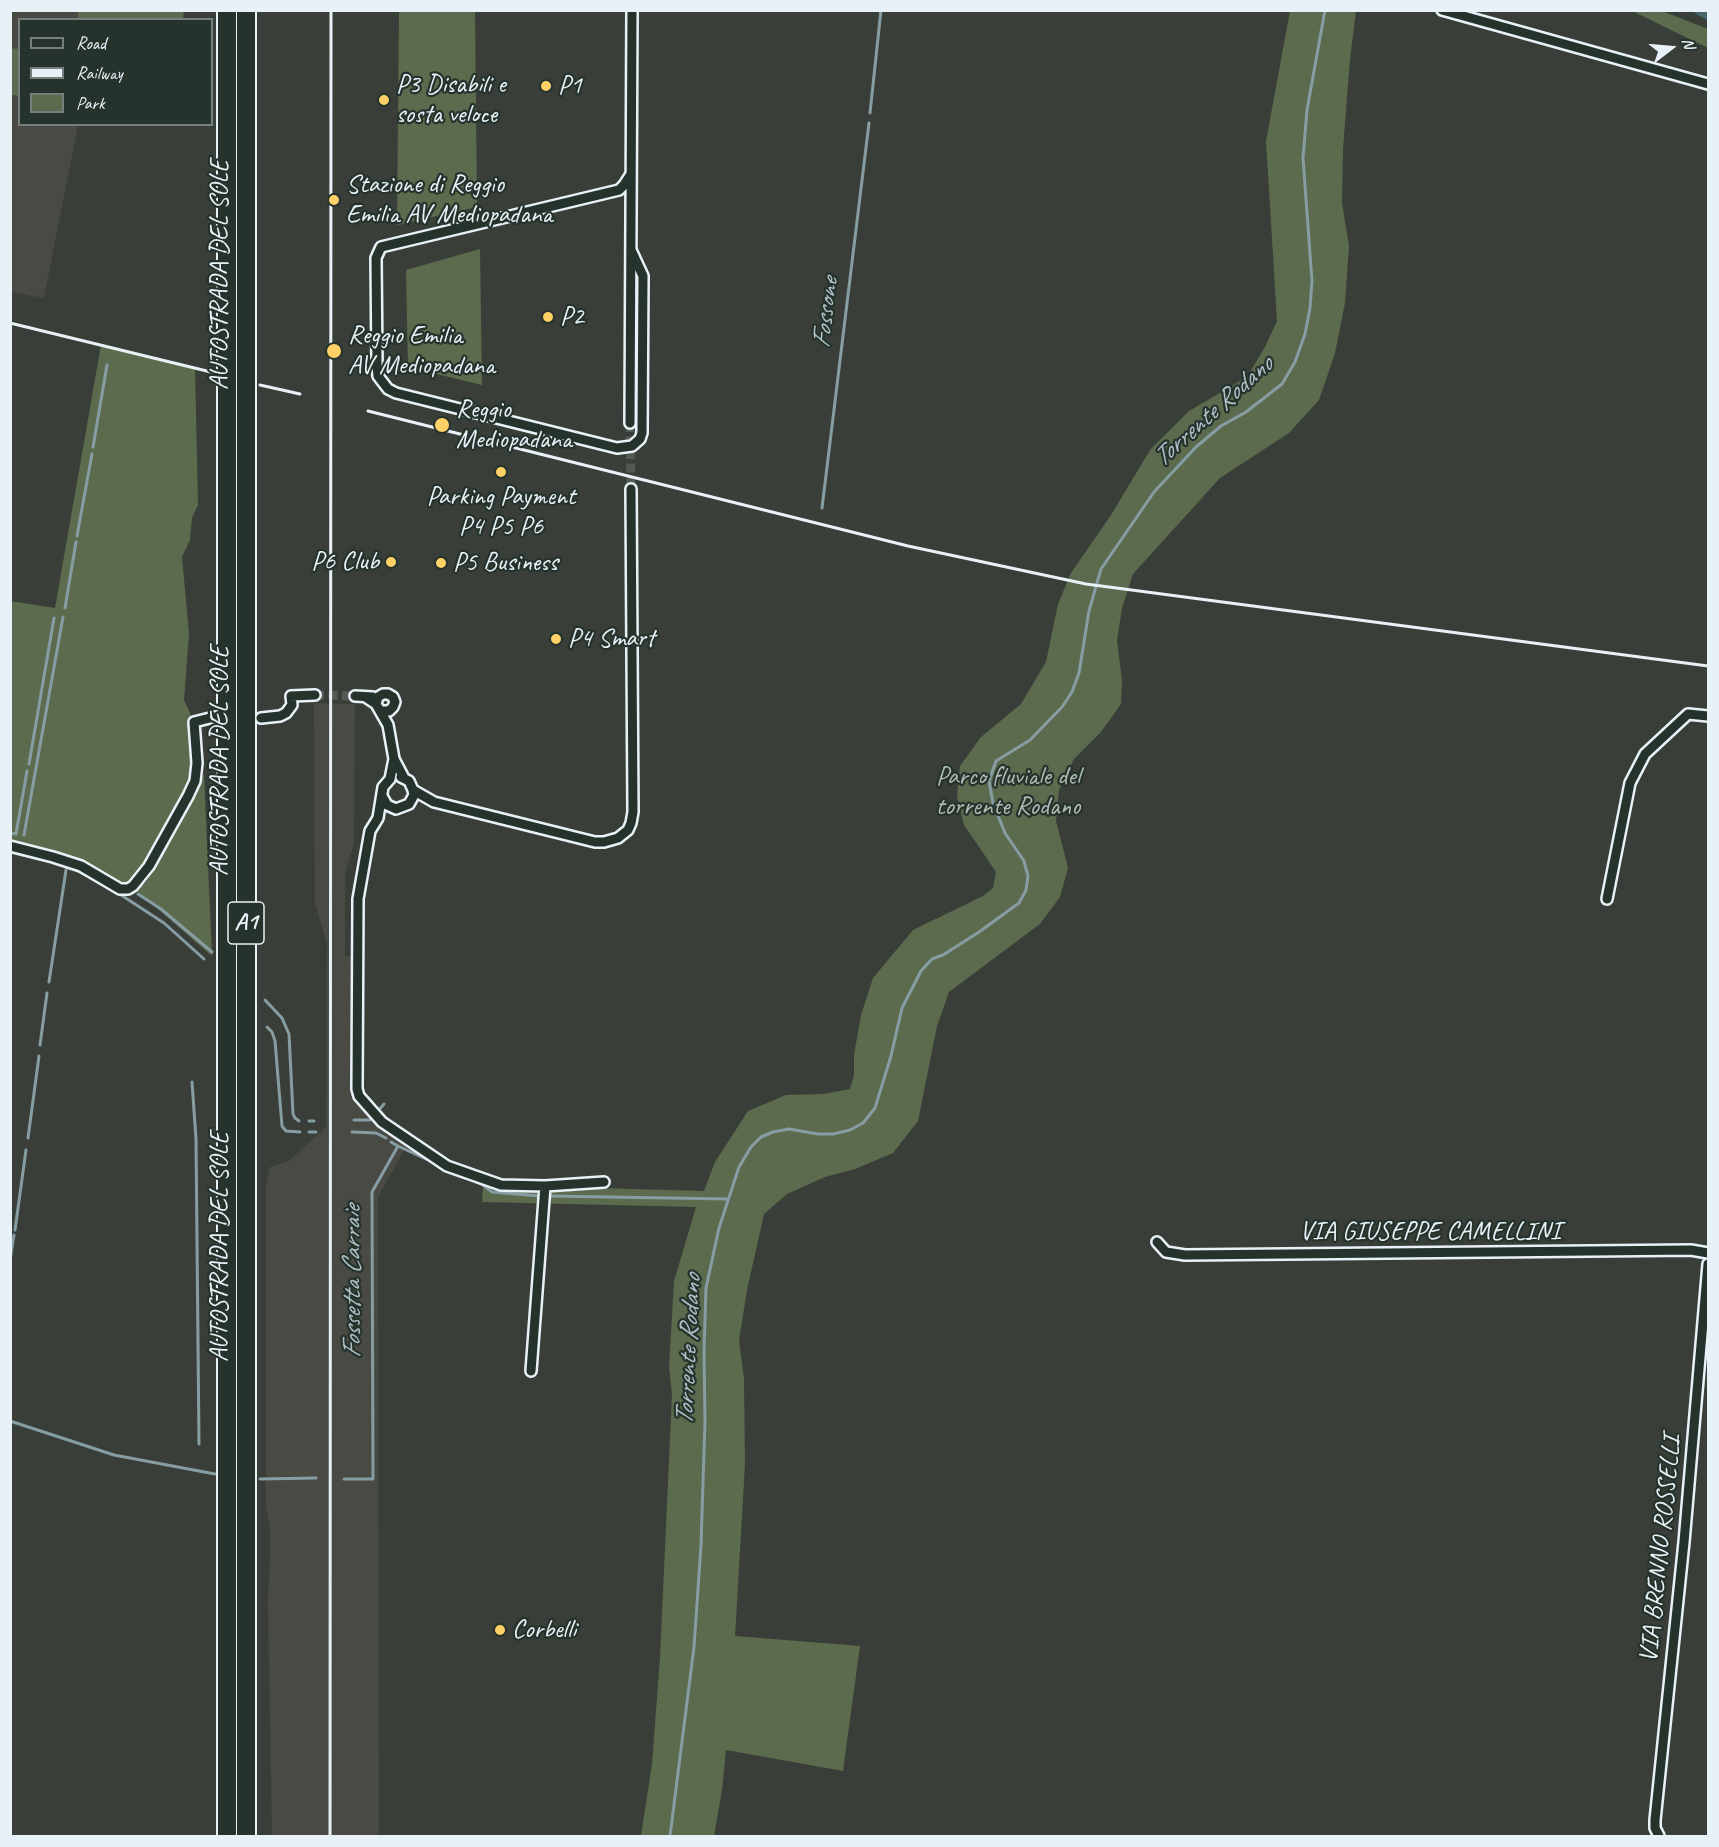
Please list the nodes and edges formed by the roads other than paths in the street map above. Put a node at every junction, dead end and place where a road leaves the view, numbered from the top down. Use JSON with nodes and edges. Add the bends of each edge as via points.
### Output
{"nodes":[{"id":1,"x":227,"y":10,"type":"edge"},
{"id":2,"x":246,"y":10,"type":"edge"},
{"id":3,"x":632,"y":10,"type":"edge"},
{"id":4,"x":1442,"y":10,"type":"edge"},
{"id":5,"x":1708,"y":84,"type":"edge"},
{"id":6,"x":631,"y":174,"type":"junction"},
{"id":7,"x":631,"y":250,"type":"junction"},
{"id":8,"x":630,"y":423,"type":"tunnel mouth"},
{"id":9,"x":631,"y":489,"type":"tunnel mouth"},
{"id":10,"x":315,"y":695,"type":"tunnel mouth"},
{"id":11,"x":355,"y":696,"type":"tunnel mouth"},
{"id":12,"x":1708,"y":716,"type":"edge"},
{"id":13,"x":214,"y":717,"type":"dead end"},
{"id":14,"x":261,"y":718,"type":"dead end"},
{"id":15,"x":394,"y":759,"type":"junction"},
{"id":16,"x":404,"y":778,"type":"junction"},
{"id":17,"x":390,"y":779,"type":"junction"},
{"id":18,"x":413,"y":790,"type":"junction"},
{"id":19,"x":382,"y":796,"type":"junction"},
{"id":20,"x":434,"y":802,"type":"junction"},
{"id":21,"x":409,"y":804,"type":"junction"},
{"id":22,"x":396,"y":809,"type":"junction"},
{"id":23,"x":378,"y":818,"type":"junction"},
{"id":24,"x":10,"y":846,"type":"edge"},
{"id":25,"x":1607,"y":899,"type":"dead end"},
{"id":26,"x":604,"y":1182,"type":"dead end"},
{"id":27,"x":545,"y":1186,"type":"junction"},
{"id":28,"x":1157,"y":1242,"type":"dead end"},
{"id":29,"x":1708,"y":1253,"type":"edge"},
{"id":30,"x":1708,"y":1264,"type":"edge"},
{"id":31,"x":531,"y":1371,"type":"dead end"},
{"id":32,"x":227,"y":1836,"type":"edge"},
{"id":33,"x":246,"y":1836,"type":"edge"},
{"id":34,"x":1659,"y":1836,"type":"edge"}],
"edges":[{"from":1,"to":32,"type":"highway","name":"AUTOSTRADA DEL SOLE","number":"A1"},
{"from":2,"to":33,"type":"highway","name":"AUTOSTRADA DEL SOLE","number":"A1"},
{"from":3,"to":6,"type":"street"},
{"from":4,"to":5,"type":"street"},
{"from":6,"to":7,"type":"street"},
{"from":6,"to":7,"type":"street","via":[[619,190],[381,247],[376,258],[378,376],[396,393],[617,448],[632,446],[640,439],[642,427],[643,276]]},
{"from":7,"to":8,"type":"street"},
{"from":9,"to":20,"type":"street","via":[[633,812],[628,830],[618,838],[595,842]]},
{"from":10,"to":14,"type":"street","via":[[291,696],[292,705],[286,713]]},
{"from":11,"to":15,"type":"street","via":[[382,705]]},
{"from":12,"to":25,"type":"street","via":[[1688,714],[1645,754],[1630,783]]},
{"from":13,"to":24,"type":"street","via":[[194,722],[195,781],[149,866],[133,886],[120,889],[81,866]]},
{"from":15,"to":16,"type":"street"},
{"from":15,"to":17,"type":"street"},
{"from":16,"to":17,"type":"street"},
{"from":16,"to":18,"type":"street"},
{"from":17,"to":19,"type":"street"},
{"from":18,"to":20,"type":"street"},
{"from":18,"to":21,"type":"street"},
{"from":19,"to":22,"type":"street","via":[[387,805]]},
{"from":19,"to":23,"type":"street"},
{"from":20,"to":21,"type":"street"},
{"from":21,"to":22,"type":"street"},
{"from":22,"to":23,"type":"street"},
{"from":23,"to":27,"type":"street","via":[[370,831],[358,906],[359,1096],[382,1122],[447,1166],[501,1185]]},
{"from":26,"to":27,"type":"street"},
{"from":27,"to":31,"type":"street"},
{"from":28,"to":29,"type":"street","name":"VIA GIUSEPPE CAMELLINI","via":[[1166,1252],[1185,1255],[1691,1250]]},
{"from":30,"to":34,"type":"street","name":"VIA BRENNO ROSSELLI","via":[[1655,1820]]}]}
